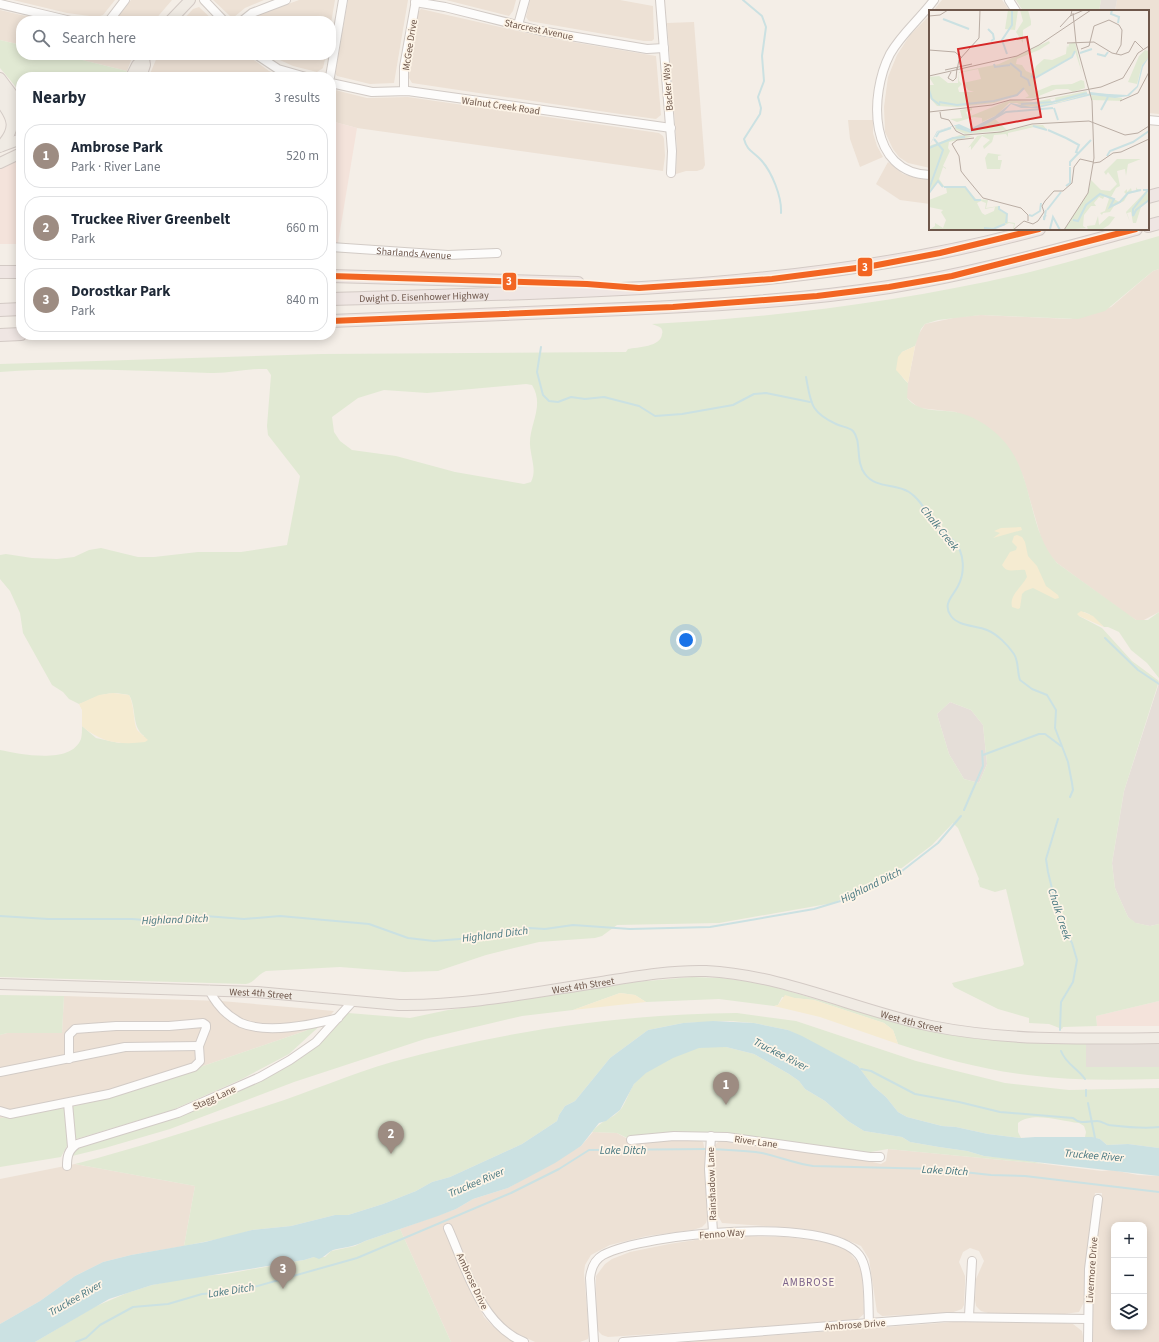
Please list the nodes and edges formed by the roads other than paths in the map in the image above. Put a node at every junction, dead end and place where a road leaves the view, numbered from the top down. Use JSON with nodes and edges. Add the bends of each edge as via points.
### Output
{"nodes":[{"id":1,"x":125,"y":0,"type":"edge"},
{"id":2,"x":190,"y":0,"type":"edge"},
{"id":3,"x":204,"y":0,"type":"edge"},
{"id":4,"x":286,"y":0,"type":"edge"},
{"id":5,"x":343,"y":0,"type":"edge"},
{"id":6,"x":525,"y":0,"type":"edge"},
{"id":7,"x":660,"y":0,"type":"edge"},
{"id":8,"x":934,"y":0,"type":"edge"},
{"id":9,"x":1009,"y":0,"type":"edge"},
{"id":10,"x":416,"y":1,"type":"edge"},
{"id":11,"x":0,"y":4,"type":"edge"},
{"id":12,"x":1015,"y":10,"type":"edge"},
{"id":13,"x":50,"y":16,"type":"edge"},
{"id":14,"x":113,"y":16,"type":"edge"},
{"id":15,"x":175,"y":16,"type":"edge"},
{"id":16,"x":219,"y":16,"type":"edge"},
{"id":17,"x":248,"y":16,"type":"edge"},
{"id":18,"x":518,"y":25,"type":"junction"},
{"id":19,"x":336,"y":41,"type":"edge"},
{"id":20,"x":664,"y":48,"type":"junction"},
{"id":21,"x":142,"y":60,"type":"edge"},
{"id":22,"x":145,"y":60,"type":"edge"},
{"id":23,"x":264,"y":60,"type":"edge"},
{"id":24,"x":333,"y":60,"type":"edge"},
{"id":25,"x":134,"y":72,"type":"edge"},
{"id":26,"x":143,"y":72,"type":"edge"},
{"id":27,"x":288,"y":72,"type":"edge"},
{"id":28,"x":331,"y":72,"type":"edge"},
{"id":29,"x":0,"y":78,"type":"edge"},
{"id":30,"x":336,"y":84,"type":"edge"},
{"id":31,"x":0,"y":91,"type":"edge"},
{"id":32,"x":404,"y":91,"type":"junction"},
{"id":33,"x":16,"y":99,"type":"edge"},
{"id":34,"x":0,"y":101,"type":"edge"},
{"id":35,"x":16,"y":115,"type":"edge"},
{"id":36,"x":1149,"y":120,"type":"edge"},
{"id":37,"x":1159,"y":121,"type":"edge"},
{"id":38,"x":670,"y":128,"type":"junction"},
{"id":39,"x":16,"y":141,"type":"edge"},
{"id":40,"x":0,"y":147,"type":"edge"},
{"id":41,"x":16,"y":155,"type":"edge"},
{"id":42,"x":0,"y":163,"type":"edge"},
{"id":43,"x":671,"y":173,"type":"dead end"},
{"id":44,"x":929,"y":175,"type":"edge"},
{"id":45,"x":1159,"y":194,"type":"edge"},
{"id":46,"x":1149,"y":197,"type":"edge"},
{"id":47,"x":1159,"y":223,"type":"edge"},
{"id":48,"x":1149,"y":226,"type":"edge"},
{"id":49,"x":1035,"y":230,"type":"edge"},
{"id":50,"x":1132,"y":230,"type":"edge"},
{"id":51,"x":336,"y":247,"type":"edge"},
{"id":52,"x":497,"y":254,"type":"dead end"},
{"id":53,"x":0,"y":271,"type":"edge"},
{"id":54,"x":16,"y":272,"type":"edge"},
{"id":55,"x":336,"y":276,"type":"edge"},
{"id":56,"x":639,"y":288,"type":"junction"},
{"id":57,"x":336,"y":299,"type":"edge"},
{"id":58,"x":16,"y":309,"type":"edge"},
{"id":59,"x":0,"y":310,"type":"edge"},
{"id":60,"x":336,"y":321,"type":"edge"},
{"id":61,"x":16,"y":334,"type":"edge"},
{"id":62,"x":0,"y":335,"type":"edge"},
{"id":63,"x":0,"y":984,"type":"edge"},
{"id":64,"x":209,"y":990,"type":"junction"},
{"id":65,"x":353,"y":1001,"type":"junction"},
{"id":66,"x":339,"y":1018,"type":"junction"},
{"id":67,"x":1159,"y":1038,"type":"edge"},
{"id":68,"x":199,"y":1046,"type":"junction"},
{"id":69,"x":69,"y":1059,"type":"junction"},
{"id":70,"x":0,"y":1072,"type":"edge"},
{"id":71,"x":68,"y":1103,"type":"junction"},
{"id":72,"x":0,"y":1111,"type":"edge"},
{"id":73,"x":631,"y":1140,"type":"dead end"},
{"id":74,"x":710,"y":1140,"type":"junction"},
{"id":75,"x":72,"y":1147,"type":"junction"},
{"id":76,"x":880,"y":1157,"type":"dead end"},
{"id":77,"x":67,"y":1166,"type":"dead end"},
{"id":78,"x":1098,"y":1199,"type":"dead end"},
{"id":79,"x":448,"y":1228,"type":"dead end"},
{"id":80,"x":713,"y":1232,"type":"junction"},
{"id":81,"x":972,"y":1261,"type":"dead end"},
{"id":82,"x":969,"y":1316,"type":"junction"},
{"id":83,"x":1088,"y":1319,"type":"junction"},
{"id":84,"x":869,"y":1323,"type":"junction"},
{"id":85,"x":524,"y":1342,"type":"edge"},
{"id":86,"x":594,"y":1342,"type":"edge"},
{"id":87,"x":623,"y":1342,"type":"edge"},
{"id":88,"x":1088,"y":1342,"type":"edge"}],
"edges":[{"from":1,"to":14,"type":"street"},
{"from":2,"to":15,"type":"main road"},
{"from":3,"to":16,"type":"street"},
{"from":4,"to":17,"type":"street"},
{"from":5,"to":19,"type":"street"},
{"from":6,"to":18,"type":"street"},
{"from":7,"to":20,"type":"street","name":"Backer Way"},
{"from":8,"to":44,"type":"street","via":[[903,34],[890,54],[879,86],[878,113],[881,142],[889,154],[908,170]]},
{"from":9,"to":12,"type":"street"},
{"from":10,"to":18,"type":"street","name":"Starcrest Avenue"},
{"from":10,"to":32,"type":"street","name":"McGee Drive","via":[[404,67]]},
{"from":11,"to":13,"type":"street"},
{"from":18,"to":20,"type":"street","name":"Starcrest Avenue","via":[[647,49]]},
{"from":20,"to":38,"type":"street","name":"Backer Way"},
{"from":21,"to":25,"type":"main road"},
{"from":22,"to":26,"type":"main road"},
{"from":23,"to":27,"type":"street","via":[[278,69]]},
{"from":24,"to":28,"type":"street"},
{"from":29,"to":33,"type":"main road"},
{"from":30,"to":32,"type":"street","name":"Walnut Creek Road","via":[[372,92]]},
{"from":31,"to":35,"type":"main road"},
{"from":32,"to":38,"type":"street","name":"Walnut Creek Road"},
{"from":34,"to":40,"type":"main road","via":[[9,114],[12,127]]},
{"from":36,"to":37,"type":"street"},
{"from":38,"to":43,"type":"street","name":"Backer Way"},
{"from":39,"to":40,"type":"main road"},
{"from":41,"to":42,"type":"main road"},
{"from":45,"to":46,"type":"highway"},
{"from":47,"to":48,"type":"highway"},
{"from":49,"to":56,"type":"highway","name":"Dwight D. Eisenhower Highway","via":[[872,266],[772,279]]},
{"from":50,"to":60,"type":"highway","via":[[1037,256],[945,277],[816,297],[733,305]]},
{"from":51,"to":52,"type":"street","name":"Sharlands Avenue","via":[[448,255]]},
{"from":53,"to":54,"type":"highway"},
{"from":55,"to":56,"type":"highway"},
{"from":56,"to":57,"type":"highway","name":"Dwight D. Eisenhower Highway"},
{"from":58,"to":59,"type":"highway"},
{"from":61,"to":62,"type":"highway"},
{"from":63,"to":64,"type":"main road","name":"West 4th Street"},
{"from":64,"to":65,"type":"main road","name":"West 4th Street"},
{"from":64,"to":66,"type":"street","via":[[221,1008],[241,1023],[290,1028]]},
{"from":65,"to":66,"type":"street","name":"Stagg Lane"},
{"from":65,"to":67,"type":"main road","name":"West 4th Street","via":[[399,1005],[455,1004],[649,974],[705,971],[776,981],[881,1014],[960,1031],[1040,1038]]},
{"from":66,"to":75,"type":"street","name":"Stagg Lane","via":[[306,1050],[260,1077],[178,1113],[84,1141]]},
{"from":68,"to":69,"type":"street","via":[[125,1047]]},
{"from":68,"to":69,"type":"street","via":[[206,1028],[203,1023],[75,1029],[69,1035]]},
{"from":68,"to":71,"type":"street","via":[[200,1061],[194,1066],[132,1088]]},
{"from":69,"to":70,"type":"street"},
{"from":71,"to":72,"type":"street","via":[[10,1114]]},
{"from":71,"to":75,"type":"street"},
{"from":73,"to":74,"type":"street","name":"River Lane","via":[[674,1136]]},
{"from":74,"to":76,"type":"street","name":"River Lane","via":[[740,1139]]},
{"from":74,"to":80,"type":"street","name":"Rainshadow Lane"},
{"from":75,"to":77,"type":"street","via":[[68,1154]]},
{"from":78,"to":83,"type":"street","name":"Livermore Drive","via":[[1089,1269]]},
{"from":79,"to":85,"type":"street","name":"Ambrose Drive","via":[[486,1311],[502,1328]]},
{"from":80,"to":84,"type":"street","name":"Fenno Way","via":[[796,1233],[828,1238],[847,1245],[858,1254],[864,1266]]},
{"from":80,"to":86,"type":"street","name":"Fenno Way","via":[[644,1243],[610,1253],[597,1260],[590,1278]]},
{"from":81,"to":82,"type":"street"},
{"from":82,"to":83,"type":"street","name":"Ambrose Drive"},
{"from":82,"to":84,"type":"street","name":"Ambrose Drive"},
{"from":83,"to":88,"type":"street","name":"Livermore Drive"},
{"from":84,"to":87,"type":"street","name":"Ambrose Drive"}]}
